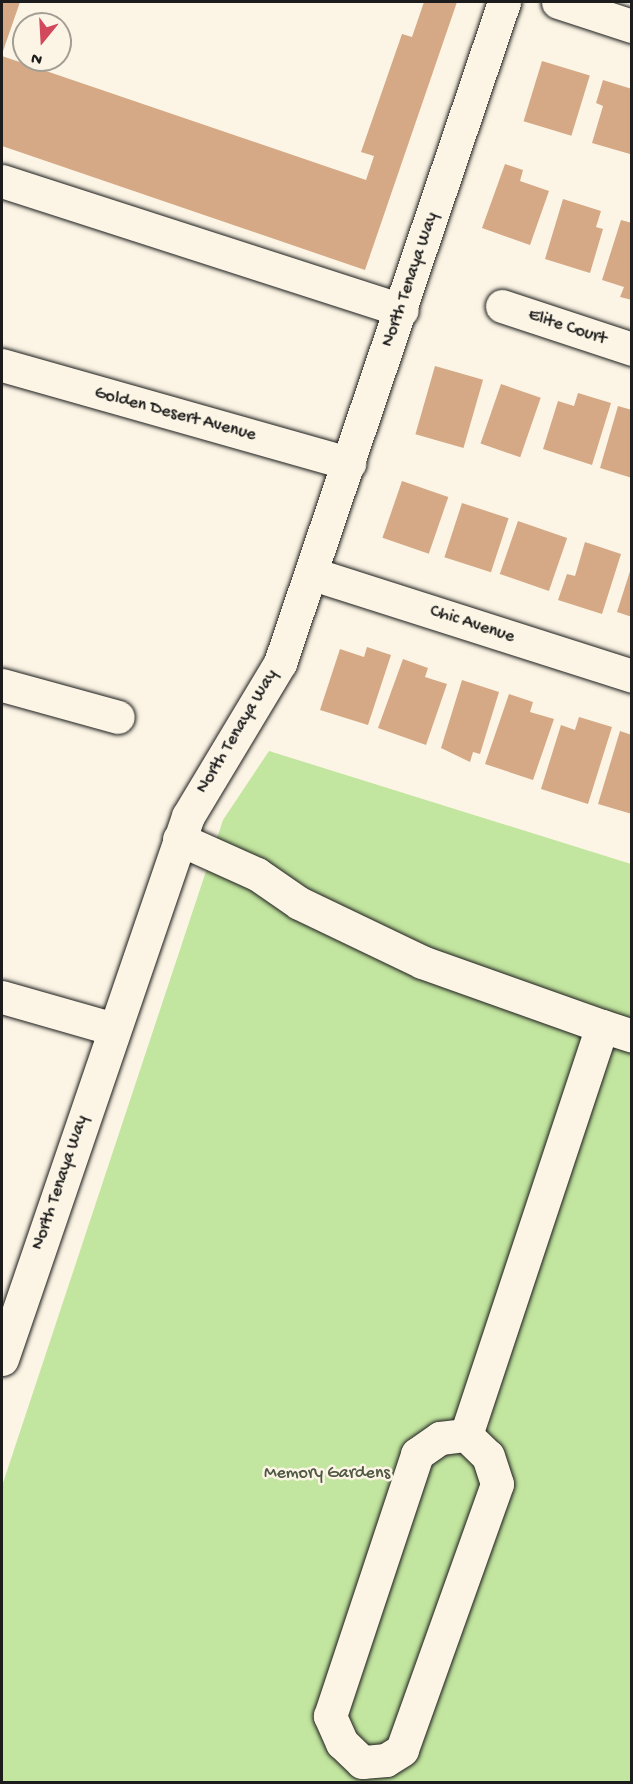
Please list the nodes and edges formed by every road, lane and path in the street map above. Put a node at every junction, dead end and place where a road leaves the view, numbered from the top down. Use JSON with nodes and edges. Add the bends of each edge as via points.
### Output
{"nodes":[{"id":1,"x":504,"y":2,"type":"edge"},
{"id":2,"x":558,"y":2,"type":"edge"},
{"id":3,"x":632,"y":26,"type":"edge"},
{"id":4,"x":2,"y":181,"type":"edge"},
{"id":5,"x":502,"y":306,"type":"dead end"},
{"id":6,"x":402,"y":310,"type":"junction"},
{"id":7,"x":632,"y":349,"type":"edge"},
{"id":8,"x":2,"y":364,"type":"edge"},
{"id":9,"x":349,"y":463,"type":"junction"},
{"id":10,"x":313,"y":574,"type":"junction"},
{"id":11,"x":632,"y":676,"type":"edge"},
{"id":12,"x":2,"y":685,"type":"edge"},
{"id":13,"x":118,"y":717,"type":"dead end"},
{"id":14,"x":179,"y":839,"type":"junction"},
{"id":15,"x":2,"y":997,"type":"edge"},
{"id":16,"x":114,"y":1029,"type":"junction"},
{"id":17,"x":617,"y":1031,"type":"edge"},
{"id":18,"x":2,"y":1359,"type":"edge"},
{"id":19,"x":466,"y":1435,"type":"junction"},
{"id":20,"x":358,"y":1772,"type":"edge"}],
"edges":[{"from":1,"to":6,"type":"main road","name":"North Tenaya Way"},
{"from":2,"to":3,"type":"main road"},
{"from":4,"to":6,"type":"main road"},
{"from":5,"to":7,"type":"main road","name":"Elite Court"},
{"from":6,"to":9,"type":"main road","name":"North Tenaya Way"},
{"from":8,"to":9,"type":"main road","name":"Golden Desert Avenue"},
{"from":9,"to":10,"type":"main road","name":"North Tenaya Way"},
{"from":10,"to":11,"type":"main road","name":"Chic Avenue"},
{"from":10,"to":14,"type":"main road","name":"North Tenaya Way","via":[[271,681],[201,791]]},
{"from":12,"to":13,"type":"main road"},
{"from":14,"to":16,"type":"main road","name":"North Tenaya Way"},
{"from":14,"to":17,"type":"main road","via":[[257,874],[299,903],[422,962]]},
{"from":15,"to":16,"type":"main road"},
{"from":16,"to":18,"type":"main road","name":"North Tenaya Way"},
{"from":17,"to":19,"type":"main road"},
{"from":19,"to":20,"type":"main road","via":[[488,1456],[497,1484],[402,1750]]},
{"from":19,"to":20,"type":"main road","via":[[440,1438],[417,1454],[330,1716]]}]}
